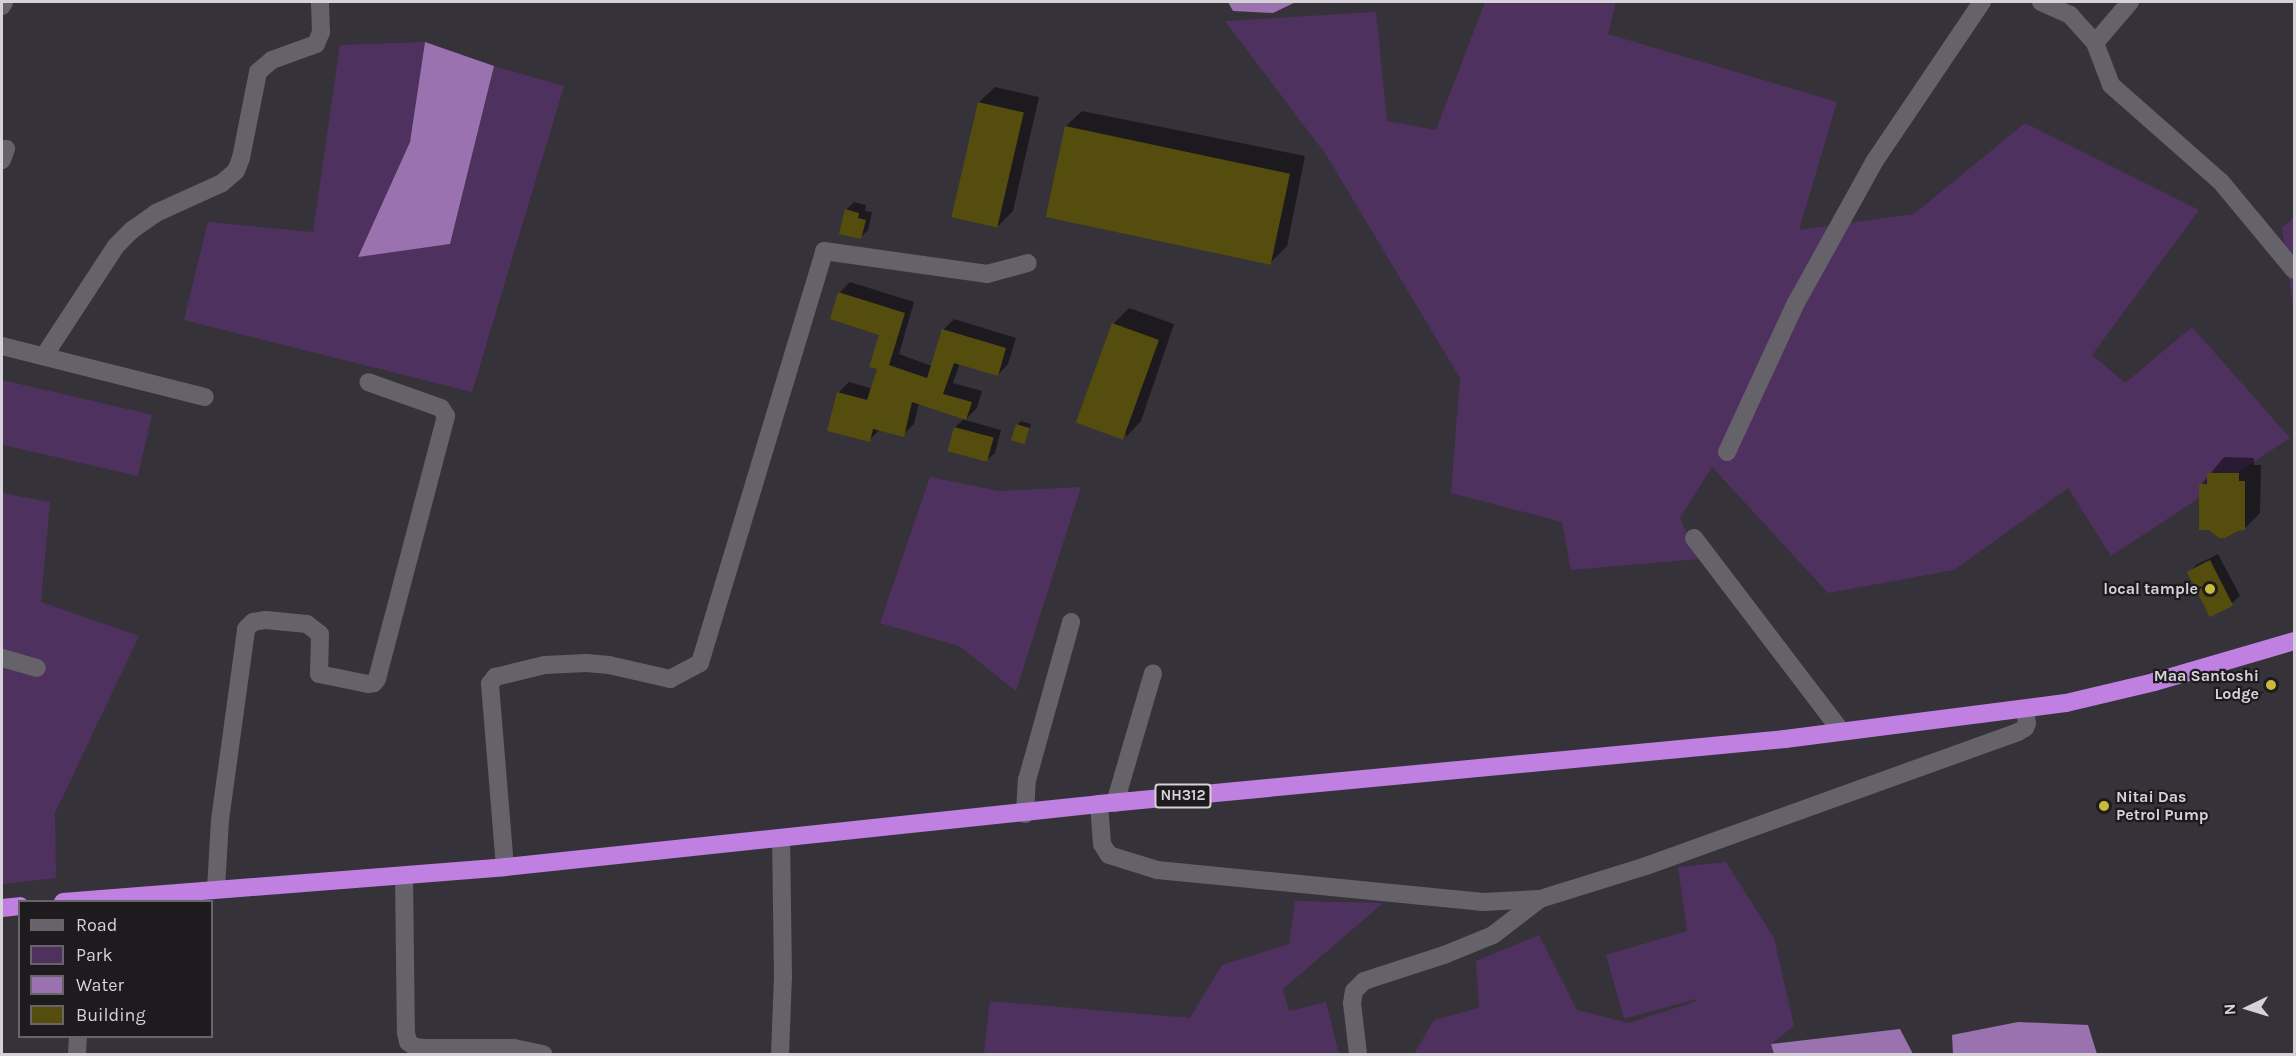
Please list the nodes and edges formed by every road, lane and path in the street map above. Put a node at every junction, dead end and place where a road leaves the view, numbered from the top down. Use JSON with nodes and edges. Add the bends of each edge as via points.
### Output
{"nodes":[{"id":1,"x":4,"y":2,"type":"edge"},
{"id":2,"x":320,"y":2,"type":"edge"},
{"id":3,"x":1982,"y":2,"type":"edge"},
{"id":4,"x":2041,"y":2,"type":"edge"},
{"id":5,"x":2130,"y":2,"type":"edge"},
{"id":6,"x":2,"y":6,"type":"edge"},
{"id":7,"x":2095,"y":43,"type":"junction"},
{"id":8,"x":1028,"y":263,"type":"dead end"},
{"id":9,"x":2295,"y":270,"type":"edge"},
{"id":10,"x":2,"y":346,"type":"edge"},
{"id":11,"x":44,"y":356,"type":"junction"},
{"id":12,"x":368,"y":382,"type":"dead end"},
{"id":13,"x":205,"y":397,"type":"dead end"},
{"id":14,"x":1727,"y":452,"type":"dead end"},
{"id":15,"x":1694,"y":538,"type":"dead end"},
{"id":16,"x":1071,"y":622,"type":"dead end"},
{"id":17,"x":2295,"y":641,"type":"edge"},
{"id":18,"x":2,"y":658,"type":"edge"},
{"id":19,"x":37,"y":668,"type":"dead end"},
{"id":20,"x":1153,"y":673,"type":"dead end"},
{"id":21,"x":2025,"y":710,"type":"junction"},
{"id":22,"x":1841,"y":732,"type":"junction"},
{"id":23,"x":1107,"y":803,"type":"junction"},
{"id":24,"x":1025,"y":814,"type":"junction"},
{"id":25,"x":781,"y":839,"type":"junction"},
{"id":26,"x":506,"y":867,"type":"junction"},
{"id":27,"x":404,"y":876,"type":"junction"},
{"id":28,"x":216,"y":889,"type":"junction"},
{"id":29,"x":1540,"y":899,"type":"junction"},
{"id":30,"x":86,"y":900,"type":"edge"},
{"id":31,"x":18,"y":906,"type":"edge"},
{"id":32,"x":2,"y":908,"type":"edge"},
{"id":33,"x":78,"y":1038,"type":"edge"},
{"id":34,"x":77,"y":1054,"type":"edge"},
{"id":35,"x":543,"y":1054,"type":"edge"},
{"id":36,"x":780,"y":1054,"type":"edge"},
{"id":37,"x":1358,"y":1054,"type":"edge"}],
"edges":[{"from":1,"to":6,"type":"street"},
{"from":2,"to":11,"type":"street","via":[[321,32],[316,44],[272,60],[258,72],[236,171],[222,183],[156,213],[132,230],[116,246]]},
{"from":3,"to":14,"type":"street","via":[[1874,162],[1796,303]]},
{"from":4,"to":7,"type":"street","via":[[2070,15]]},
{"from":5,"to":7,"type":"street"},
{"from":7,"to":9,"type":"street","via":[[2111,85],[2221,182]]},
{"from":8,"to":26,"type":"street","via":[[987,274],[824,251],[699,663],[670,679],[609,665],[545,664],[495,677],[490,684]]},
{"from":10,"to":11,"type":"street"},
{"from":11,"to":13,"type":"street"},
{"from":12,"to":28,"type":"street","via":[[441,408],[446,416],[377,679],[368,684],[319,674],[320,634],[307,624],[266,620],[253,622],[246,629],[220,820]]},
{"from":15,"to":22,"type":"street"},
{"from":16,"to":24,"type":"street","via":[[1027,780]]},
{"from":17,"to":21,"type":"highway","number":"NH312","via":[[2154,682]]},
{"from":18,"to":19,"type":"street"},
{"from":20,"to":23,"type":"street"},
{"from":21,"to":22,"type":"highway","number":"NH312"},
{"from":21,"to":29,"type":"street","via":[[2027,723],[2018,732],[1646,866]]},
{"from":22,"to":23,"type":"highway","number":"NH312"},
{"from":23,"to":24,"type":"highway","number":"NH312"},
{"from":23,"to":29,"type":"street","via":[[1102,844],[1109,855],[1157,870],[1483,902]]},
{"from":24,"to":25,"type":"highway","number":"NH312"},
{"from":25,"to":26,"type":"highway","number":"NH312"},
{"from":25,"to":36,"type":"street"},
{"from":26,"to":27,"type":"highway","number":"NH312"},
{"from":27,"to":28,"type":"highway","number":"NH312"},
{"from":27,"to":35,"type":"street","via":[[408,1042],[424,1048],[513,1048]]},
{"from":28,"to":30,"type":"highway","number":"NH312"},
{"from":29,"to":37,"type":"street","via":[[1492,935],[1364,981],[1354,991],[1352,1003]]},
{"from":31,"to":32,"type":"highway"},
{"from":33,"to":34,"type":"street"}]}
